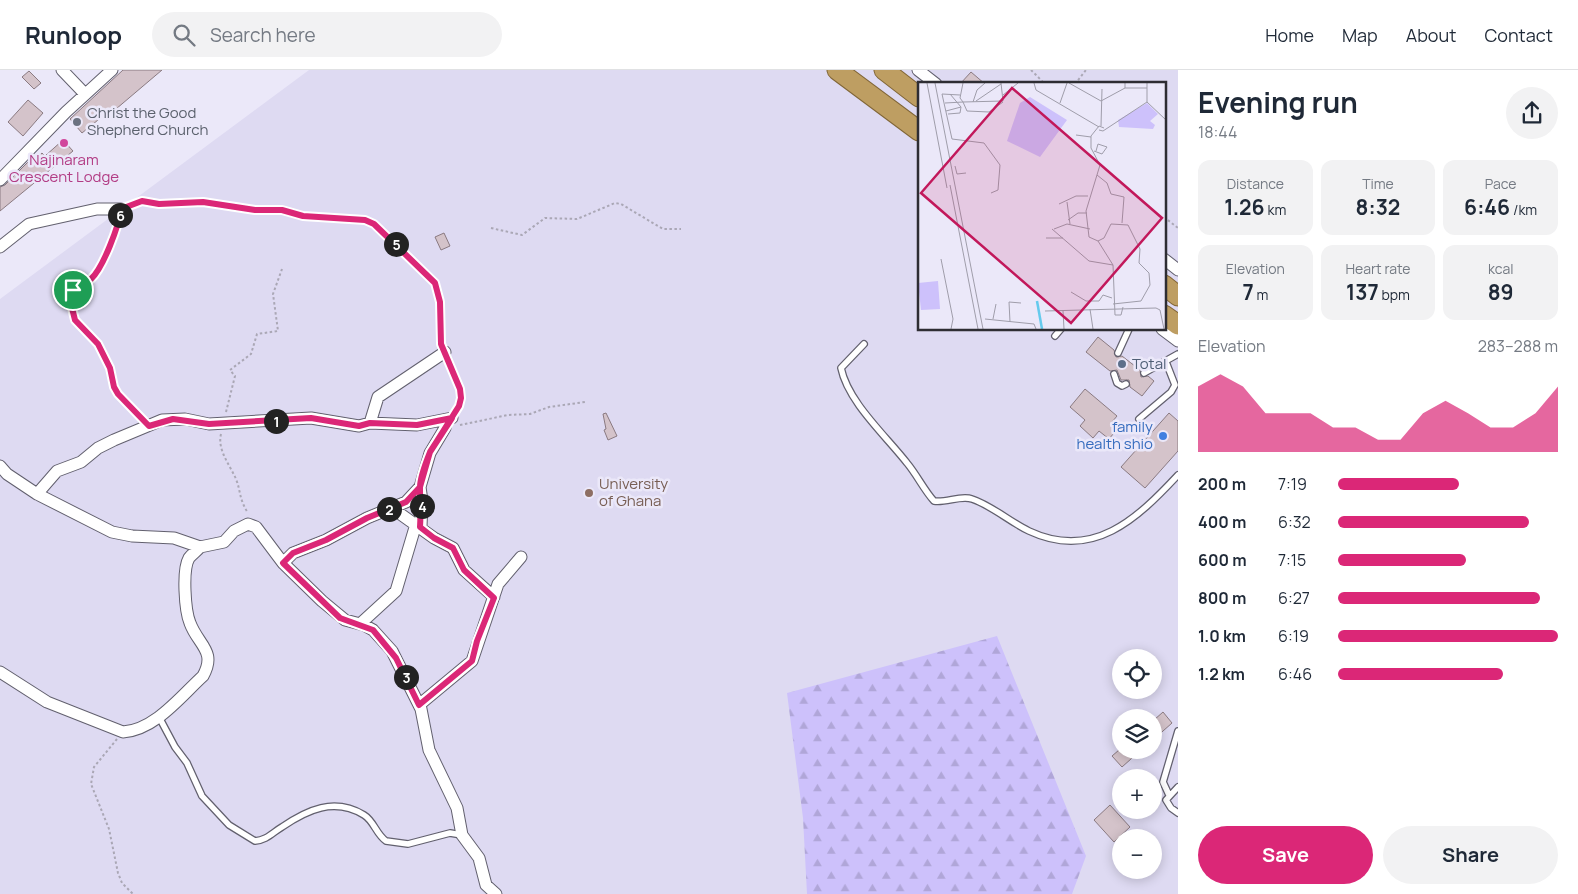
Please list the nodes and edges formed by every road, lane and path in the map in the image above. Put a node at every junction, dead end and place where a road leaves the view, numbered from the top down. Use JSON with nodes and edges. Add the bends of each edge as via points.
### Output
{"nodes":[{"id":1,"x":62,"y":70,"type":"edge"},
{"id":2,"x":112,"y":70,"type":"edge"},
{"id":3,"x":837,"y":70,"type":"edge"},
{"id":4,"x":884,"y":70,"type":"edge"},
{"id":5,"x":918,"y":70,"type":"edge"},
{"id":6,"x":1030,"y":70,"type":"edge"},
{"id":7,"x":1086,"y":70,"type":"edge"},
{"id":8,"x":933,"y":82,"type":"edge"},
{"id":9,"x":1043,"y":82,"type":"edge"},
{"id":10,"x":1077,"y":82,"type":"edge"},
{"id":11,"x":85,"y":94,"type":"junction"},
{"id":12,"x":918,"y":96,"type":"edge"},
{"id":13,"x":917,"y":131,"type":"edge"},
{"id":14,"x":0,"y":180,"type":"edge"},
{"id":15,"x":121,"y":209,"type":"junction"},
{"id":16,"x":1166,"y":219,"type":"edge"},
{"id":17,"x":1177,"y":227,"type":"edge"},
{"id":18,"x":491,"y":228,"type":"dead end"},
{"id":19,"x":681,"y":229,"type":"dead end"},
{"id":20,"x":0,"y":246,"type":"edge"},
{"id":21,"x":1166,"y":261,"type":"edge"},
{"id":22,"x":282,"y":269,"type":"dead end"},
{"id":23,"x":1178,"y":270,"type":"edge"},
{"id":24,"x":1166,"y":287,"type":"edge"},
{"id":25,"x":1178,"y":296,"type":"edge"},
{"id":26,"x":1166,"y":316,"type":"edge"},
{"id":27,"x":1178,"y":325,"type":"edge"},
{"id":28,"x":1060,"y":330,"type":"edge"},
{"id":29,"x":1128,"y":330,"type":"edge"},
{"id":30,"x":1163,"y":330,"type":"edge"},
{"id":31,"x":1055,"y":336,"type":"dead end"},
{"id":32,"x":1178,"y":341,"type":"edge"},
{"id":33,"x":864,"y":344,"type":"dead end"},
{"id":34,"x":445,"y":352,"type":"junction"},
{"id":35,"x":1118,"y":353,"type":"dead end"},
{"id":36,"x":1178,"y":354,"type":"edge"},
{"id":37,"x":1166,"y":362,"type":"junction"},
{"id":38,"x":1144,"y":373,"type":"dead end"},
{"id":39,"x":1114,"y":374,"type":"dead end"},
{"id":40,"x":1126,"y":384,"type":"dead end"},
{"id":41,"x":585,"y":402,"type":"dead end"},
{"id":42,"x":452,"y":418,"type":"joint"},
{"id":43,"x":1139,"y":419,"type":"dead end"},
{"id":44,"x":224,"y":421,"type":"dead end"},
{"id":45,"x":370,"y":423,"type":"junction"},
{"id":46,"x":149,"y":426,"type":"junction"},
{"id":47,"x":445,"y":428,"type":"joint"},
{"id":48,"x":222,"y":430,"type":"dead end"},
{"id":49,"x":0,"y":466,"type":"edge"},
{"id":50,"x":1178,"y":475,"type":"edge"},
{"id":51,"x":420,"y":487,"type":"junction"},
{"id":52,"x":37,"y":494,"type":"junction"},
{"id":53,"x":392,"y":508,"type":"junction"},
{"id":54,"x":248,"y":514,"type":"dead end"},
{"id":55,"x":418,"y":526,"type":"junction"},
{"id":56,"x":200,"y":547,"type":"junction"},
{"id":57,"x":521,"y":557,"type":"dead end"},
{"id":58,"x":283,"y":563,"type":"junction"},
{"id":59,"x":494,"y":598,"type":"junction"},
{"id":60,"x":360,"y":624,"type":"junction"},
{"id":61,"x":0,"y":672,"type":"edge"},
{"id":62,"x":419,"y":705,"type":"junction"},
{"id":63,"x":159,"y":717,"type":"junction"},
{"id":64,"x":1178,"y":730,"type":"edge"},
{"id":65,"x":123,"y":732,"type":"junction"},
{"id":66,"x":1178,"y":787,"type":"edge"},
{"id":67,"x":1169,"y":795,"type":"junction"},
{"id":68,"x":1178,"y":814,"type":"edge"},
{"id":69,"x":462,"y":835,"type":"junction"},
{"id":70,"x":133,"y":894,"type":"edge"},
{"id":71,"x":496,"y":894,"type":"edge"}],
"edges":[{"from":1,"to":11,"type":"street"},
{"from":2,"to":11,"type":"street"},
{"from":3,"to":13,"type":"highway"},
{"from":4,"to":12,"type":"highway"},
{"from":5,"to":8,"type":"street"},
{"from":6,"to":9,"type":"path"},
{"from":7,"to":10,"type":"path"},
{"from":11,"to":14,"type":"street"},
{"from":15,"to":20,"type":"street","via":[[97,209],[29,224]]},
{"from":15,"to":34,"type":"path","via":[[142,201],[159,204],[203,202],[255,210],[282,210],[303,216],[365,220],[381,230],[435,283],[439,293],[440,337]]},
{"from":15,"to":46,"type":"path","via":[[119,222],[95,274],[69,296],[75,320],[98,344],[118,394]]},
{"from":16,"to":17,"type":"path"},
{"from":18,"to":19,"type":"path","via":[[522,235],[545,218],[577,219],[614,202],[663,229]]},
{"from":21,"to":23,"type":"street"},
{"from":22,"to":44,"type":"path","via":[[273,294],[278,331],[257,334],[251,354],[230,370],[235,376]]},
{"from":24,"to":25,"type":"highway"},
{"from":26,"to":27,"type":"highway"},
{"from":28,"to":31,"type":"lane"},
{"from":29,"to":35,"type":"lane"},
{"from":30,"to":32,"type":"street"},
{"from":33,"to":50,"type":"lane","via":[[840,368],[846,384],[934,501],[971,498],[1032,532],[1075,541],[1122,527],[1150,506]]},
{"from":34,"to":42,"type":"path","via":[[461,398]]},
{"from":34,"to":45,"type":"street","via":[[378,397]]},
{"from":36,"to":37,"type":"lane"},
{"from":37,"to":38,"type":"lane"},
{"from":37,"to":43,"type":"lane","via":[[1175,385]]},
{"from":39,"to":40,"type":"lane","via":[[1117,383]]},
{"from":41,"to":47,"type":"path"},
{"from":42,"to":45,"type":"street","via":[[417,425]]},
{"from":45,"to":46,"type":"street","via":[[359,426],[311,418],[209,424],[173,419]]},
{"from":46,"to":52,"type":"street","via":[[114,440],[82,462],[58,471]]},
{"from":47,"to":51,"type":"street","via":[[430,452]]},
{"from":48,"to":54,"type":"path","via":[[220,439],[224,456]]},
{"from":49,"to":52,"type":"street"},
{"from":51,"to":53,"type":"street","via":[[406,502]]},
{"from":51,"to":55,"type":"street","via":[[422,501]]},
{"from":52,"to":56,"type":"street","via":[[102,528],[132,536],[174,538]]},
{"from":53,"to":55,"type":"street"},
{"from":53,"to":58,"type":"street","via":[[293,553]]},
{"from":55,"to":59,"type":"street","via":[[453,548],[464,570]]},
{"from":55,"to":60,"type":"street","via":[[396,591]]},
{"from":56,"to":58,"type":"street","via":[[224,542],[248,524],[256,526]]},
{"from":56,"to":63,"type":"street","via":[[188,559],[185,580],[189,621],[208,654],[207,667],[203,676]]},
{"from":57,"to":59,"type":"street","via":[[502,577]]},
{"from":58,"to":60,"type":"street","via":[[340,618]]},
{"from":59,"to":62,"type":"street","via":[[472,661]]},
{"from":60,"to":62,"type":"street","via":[[373,630],[392,651]]},
{"from":61,"to":65,"type":"street","via":[[47,702]]},
{"from":62,"to":69,"type":"street","via":[[429,750],[457,808]]},
{"from":63,"to":65,"type":"street"},
{"from":63,"to":69,"type":"lane","via":[[187,762],[202,796],[229,825],[255,841],[268,838],[310,811],[328,805],[363,814],[386,841],[403,844],[450,833]]},
{"from":64,"to":67,"type":"lane","via":[[1163,782]]},
{"from":65,"to":70,"type":"path","via":[[94,767],[90,784],[110,829],[120,878]]},
{"from":66,"to":67,"type":"lane"},
{"from":67,"to":68,"type":"lane","via":[[1166,800]]},
{"from":69,"to":71,"type":"street","via":[[479,858],[486,885]]}]}
